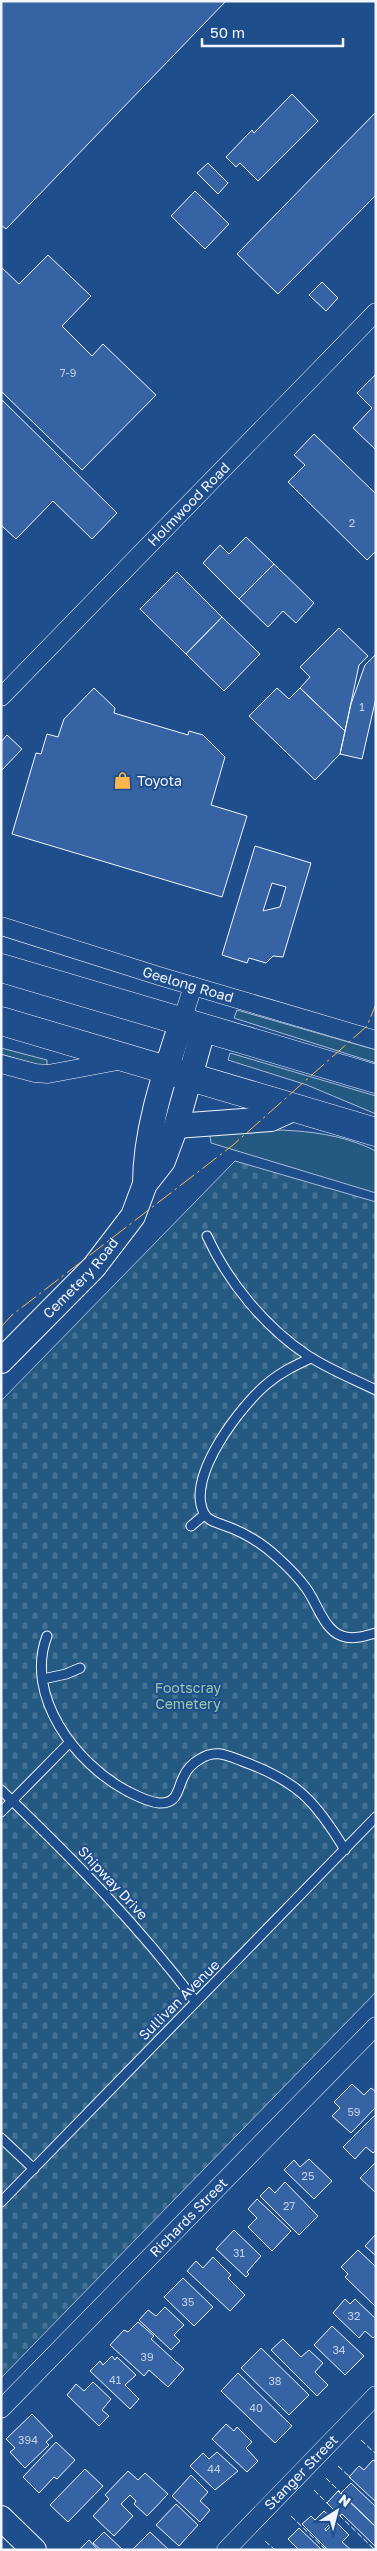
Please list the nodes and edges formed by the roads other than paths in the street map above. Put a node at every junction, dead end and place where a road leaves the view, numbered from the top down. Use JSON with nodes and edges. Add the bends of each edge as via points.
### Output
{"nodes":[{"id":1,"x":376,"y":312,"type":"edge"},
{"id":2,"x":1,"y":696,"type":"edge"},
{"id":3,"x":1,"y":926,"type":"edge"},
{"id":4,"x":1,"y":968,"type":"edge"},
{"id":5,"x":193,"y":986,"type":"junction"},
{"id":6,"x":1,"y":1021,"type":"edge"},
{"id":7,"x":193,"y":1024,"type":"junction"},
{"id":8,"x":376,"y":1040,"type":"edge"},
{"id":9,"x":128,"y":1059,"type":"junction"},
{"id":10,"x":1,"y":1064,"type":"edge"},
{"id":11,"x":178,"y":1074,"type":"junction"},
{"id":12,"x":376,"y":1079,"type":"edge"},
{"id":13,"x":295,"y":1108,"type":"junction"},
{"id":14,"x":176,"y":1126,"type":"junction"},
{"id":15,"x":376,"y":1132,"type":"edge"},
{"id":16,"x":146,"y":1184,"type":"junction"},
{"id":17,"x":207,"y":1236,"type":"dead end"},
{"id":18,"x":311,"y":1358,"type":"junction"},
{"id":19,"x":1,"y":1361,"type":"edge"},
{"id":20,"x":376,"y":1390,"type":"edge"},
{"id":21,"x":204,"y":1515,"type":"junction"},
{"id":22,"x":191,"y":1526,"type":"dead end"},
{"id":23,"x":376,"y":1634,"type":"edge"},
{"id":24,"x":47,"y":1636,"type":"dead end"},
{"id":25,"x":80,"y":1668,"type":"dead end"},
{"id":26,"x":43,"y":1679,"type":"junction"},
{"id":27,"x":69,"y":1743,"type":"junction"},
{"id":28,"x":1,"y":1790,"type":"edge"},
{"id":29,"x":12,"y":1800,"type":"junction"},
{"id":30,"x":1,"y":1812,"type":"edge"},
{"id":31,"x":376,"y":1817,"type":"edge"},
{"id":32,"x":345,"y":1850,"type":"junction"},
{"id":33,"x":196,"y":2002,"type":"junction"},
{"id":34,"x":373,"y":2033,"type":"edge"},
{"id":35,"x":1,"y":2138,"type":"edge"},
{"id":36,"x":34,"y":2169,"type":"junction"},
{"id":37,"x":1,"y":2202,"type":"edge"},
{"id":38,"x":376,"y":2395,"type":"edge"},
{"id":39,"x":1,"y":2409,"type":"edge"},
{"id":40,"x":1,"y":2518,"type":"edge"},
{"id":41,"x":34,"y":2550,"type":"edge"},
{"id":42,"x":226,"y":2550,"type":"edge"}],
"edges":[{"from":1,"to":2,"type":"street","name":"Holmwood Road"},
{"from":3,"to":5,"type":"street","name":"Geelong Road"},
{"from":4,"to":7,"type":"highway"},
{"from":5,"to":7,"type":"street","name":"Cemetery Road"},
{"from":5,"to":8,"type":"street","name":"Geelong Road"},
{"from":6,"to":9,"type":"highway"},
{"from":7,"to":11,"type":"street","name":"Cemetery Road"},
{"from":7,"to":12,"type":"highway"},
{"from":9,"to":10,"type":"street","via":[[48,1074]]},
{"from":9,"to":11,"type":"highway"},
{"from":11,"to":13,"type":"highway"},
{"from":11,"to":14,"type":"street","name":"Cemetery Road"},
{"from":11,"to":16,"type":"street","name":"Cemetery Road","via":[[145,1161]]},
{"from":13,"to":14,"type":"street","via":[[271,1119]]},
{"from":13,"to":15,"type":"highway"},
{"from":14,"to":16,"type":"street","name":"Cemetery Road","via":[[163,1161]]},
{"from":16,"to":19,"type":"street","name":"Cemetery Road","via":[[133,1216],[116,1241]]},
{"from":17,"to":18,"type":"lane","via":[[220,1262],[249,1301]]},
{"from":18,"to":20,"type":"lane"},
{"from":18,"to":21,"type":"lane","via":[[272,1380],[237,1415],[206,1470],[202,1494]]},
{"from":21,"to":22,"type":"lane"},
{"from":21,"to":23,"type":"lane","via":[[239,1530],[277,1556],[300,1579],[334,1632],[354,1638]]},
{"from":24,"to":26,"type":"lane","via":[[41,1653]]},
{"from":25,"to":26,"type":"lane"},
{"from":26,"to":27,"type":"lane","via":[[50,1706]]},
{"from":27,"to":29,"type":"lane"},
{"from":27,"to":32,"type":"lane","via":[[111,1781],[158,1802],[176,1797],[186,1773],[197,1761],[214,1753],[226,1754],[273,1773],[295,1787],[320,1811]]},
{"from":28,"to":29,"type":"lane","name":"Shipway Drive"},
{"from":29,"to":30,"type":"lane"},
{"from":29,"to":33,"type":"lane","name":"Shipway Drive","via":[[126,1916]]},
{"from":31,"to":32,"type":"lane","name":"Sullivan Avenue"},
{"from":32,"to":33,"type":"lane","name":"Sullivan Avenue"},
{"from":33,"to":36,"type":"lane","name":"Sullivan Avenue"},
{"from":34,"to":39,"type":"street","name":"Richards Street"},
{"from":35,"to":36,"type":"lane"},
{"from":36,"to":37,"type":"lane","name":"Sullivan Avenue"},
{"from":38,"to":42,"type":"street","name":"Stanger Street"},
{"from":40,"to":41,"type":"street"}]}
